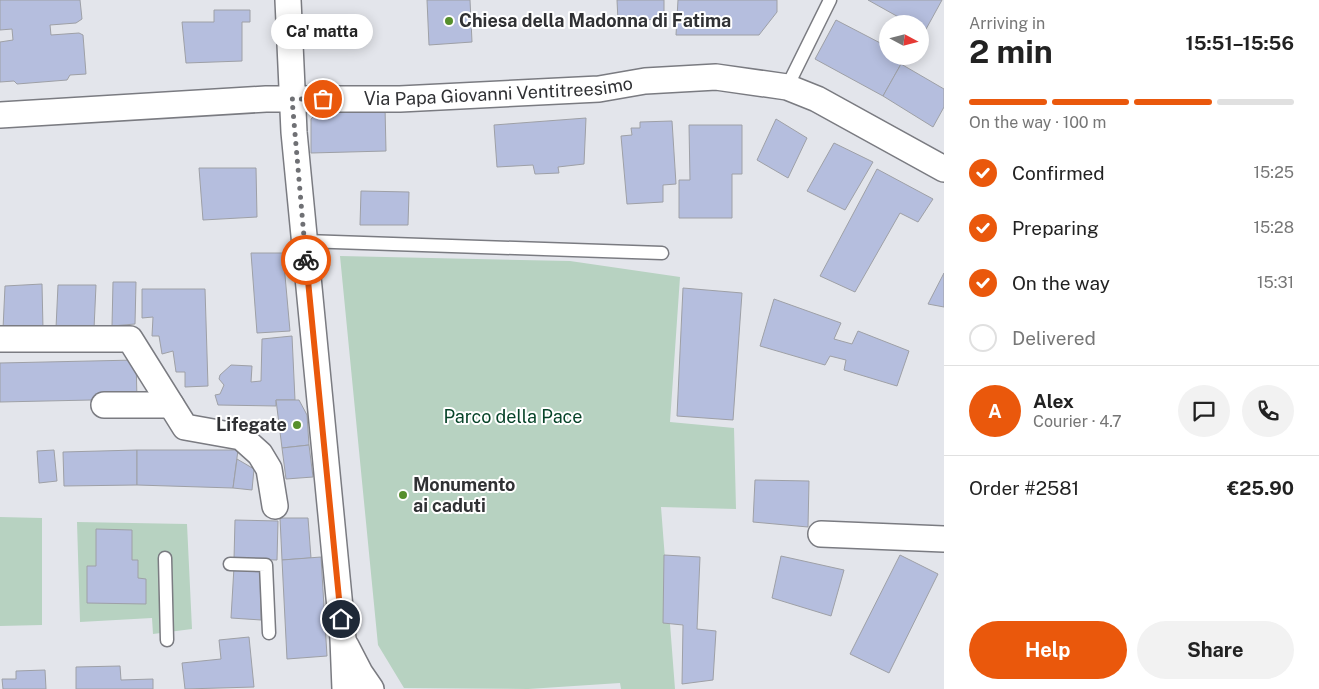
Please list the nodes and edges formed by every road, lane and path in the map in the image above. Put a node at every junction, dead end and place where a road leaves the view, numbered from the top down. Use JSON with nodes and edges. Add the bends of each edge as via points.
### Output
{"nodes":[{"id":1,"x":288,"y":0,"type":"edge"},
{"id":2,"x":830,"y":0,"type":"edge"},
{"id":3,"x":786,"y":87,"type":"junction"},
{"id":4,"x":292,"y":99,"type":"junction"},
{"id":5,"x":0,"y":115,"type":"edge"},
{"id":6,"x":944,"y":169,"type":"edge"},
{"id":7,"x":305,"y":241,"type":"junction"},
{"id":8,"x":662,"y":253,"type":"dead end"},
{"id":9,"x":0,"y":339,"type":"edge"},
{"id":10,"x":104,"y":405,"type":"dead end"},
{"id":11,"x":171,"y":405,"type":"junction"},
{"id":12,"x":275,"y":506,"type":"dead end"},
{"id":13,"x":821,"y":534,"type":"dead end"},
{"id":14,"x":944,"y":539,"type":"edge"},
{"id":15,"x":165,"y":558,"type":"dead end"},
{"id":16,"x":230,"y":564,"type":"dead end"},
{"id":17,"x":269,"y":633,"type":"dead end"},
{"id":18,"x":343,"y":639,"type":"junction"},
{"id":19,"x":167,"y":640,"type":"dead end"},
{"id":20,"x":345,"y":689,"type":"edge"},
{"id":21,"x":371,"y":689,"type":"edge"}],
"edges":[{"from":1,"to":4,"type":"street"},
{"from":2,"to":3,"type":"lane"},
{"from":3,"to":4,"type":"street","name":"Via Papa Giovanni Ventitreesimo","via":[[737,79],[694,78],[646,81],[600,89],[400,99]]},
{"from":3,"to":6,"type":"street","name":"Via Papa Giovanni Ventitreesimo","via":[[817,99]]},
{"from":4,"to":5,"type":"street","name":"Via Papa Giovanni Ventitreesimo"},
{"from":4,"to":7,"type":"street"},
{"from":7,"to":8,"type":"lane"},
{"from":7,"to":18,"type":"street"},
{"from":9,"to":11,"type":"street","via":[[130,339]]},
{"from":10,"to":11,"type":"street"},
{"from":11,"to":12,"type":"street","via":[[185,427],[241,437],[260,454],[269,469]]},
{"from":13,"to":14,"type":"street"},
{"from":15,"to":19,"type":"lane"},
{"from":16,"to":17,"type":"lane","via":[[266,565]]},
{"from":18,"to":20,"type":"street"},
{"from":18,"to":21,"type":"street"}]}
